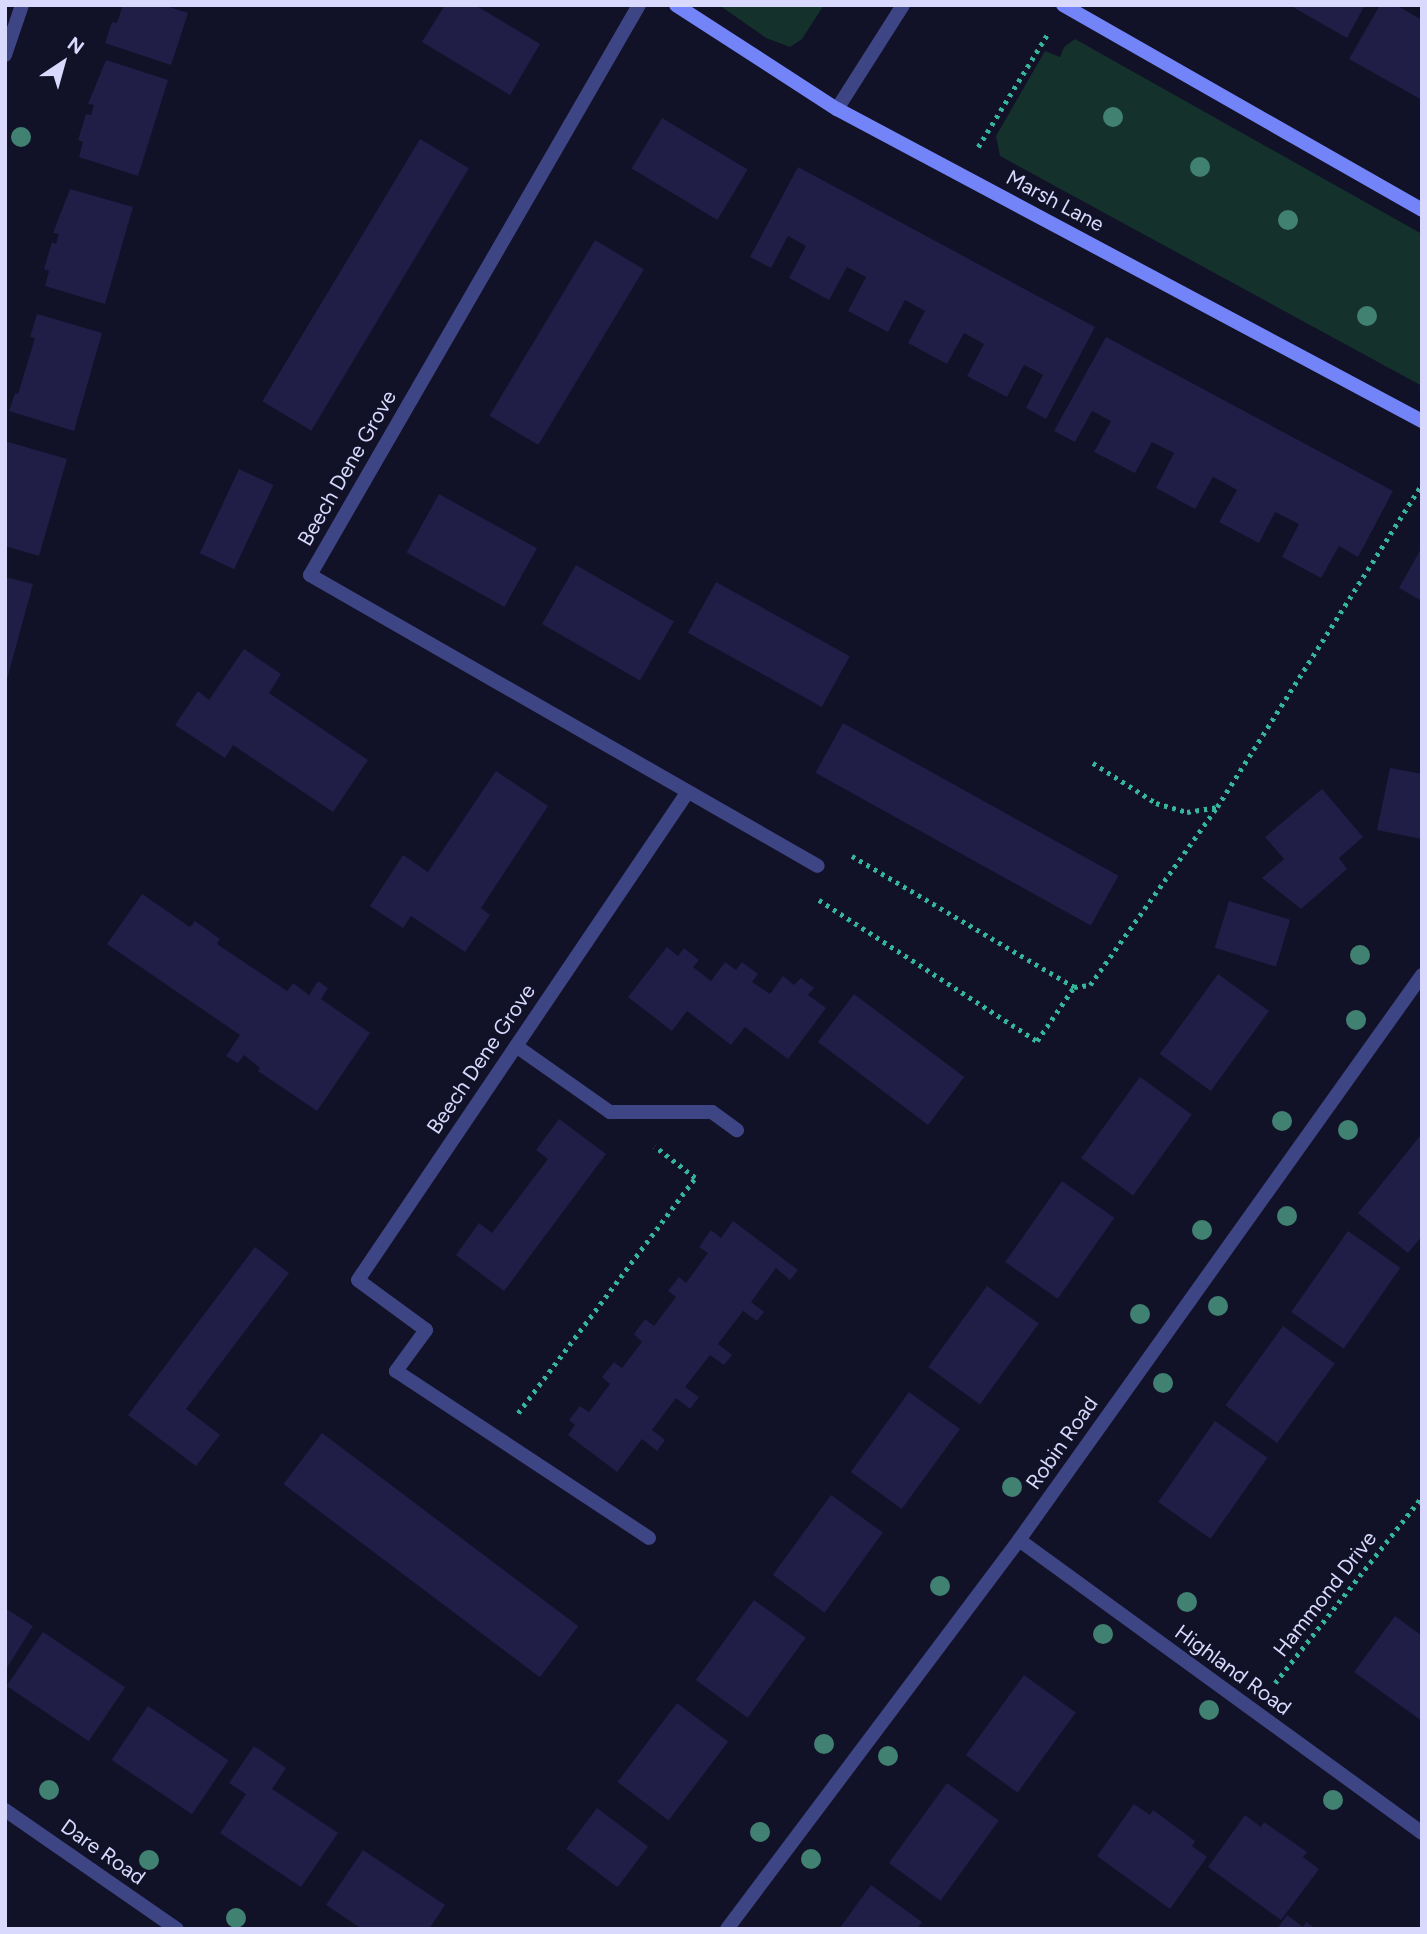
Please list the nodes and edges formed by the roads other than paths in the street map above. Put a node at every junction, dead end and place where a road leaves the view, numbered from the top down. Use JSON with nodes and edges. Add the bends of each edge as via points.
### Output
{"nodes":[{"id":1,"x":22,"y":5,"type":"edge"},
{"id":2,"x":639,"y":5,"type":"edge"},
{"id":3,"x":676,"y":5,"type":"edge"},
{"id":4,"x":903,"y":5,"type":"edge"},
{"id":5,"x":1063,"y":5,"type":"edge"},
{"id":6,"x":5,"y":55,"type":"edge"},
{"id":7,"x":837,"y":109,"type":"junction"},
{"id":8,"x":1422,"y":210,"type":"edge"},
{"id":9,"x":1422,"y":421,"type":"edge"},
{"id":10,"x":687,"y":793,"type":"junction"},
{"id":11,"x":818,"y":866,"type":"road end"},
{"id":12,"x":1422,"y":975,"type":"edge"},
{"id":13,"x":516,"y":1045,"type":"junction"},
{"id":14,"x":737,"y":1130,"type":"dead end"},
{"id":15,"x":649,"y":1538,"type":"dead end"},
{"id":16,"x":1019,"y":1540,"type":"junction"},
{"id":17,"x":5,"y":1810,"type":"edge"},
{"id":18,"x":1422,"y":1833,"type":"edge"},
{"id":19,"x":177,"y":1929,"type":"edge"},
{"id":20,"x":727,"y":1929,"type":"edge"}],
"edges":[{"from":1,"to":6,"type":"street"},
{"from":2,"to":10,"type":"street","name":"Beech Dene Grove","via":[[310,575]]},
{"from":3,"to":7,"type":"main road","name":"Marsh Lane"},
{"from":4,"to":7,"type":"street"},
{"from":5,"to":8,"type":"main road"},
{"from":7,"to":9,"type":"main road","name":"Marsh Lane"},
{"from":10,"to":11,"type":"street","name":"Beech Dene Grove"},
{"from":10,"to":13,"type":"street","name":"Beech Dene Grove"},
{"from":12,"to":16,"type":"street","name":"Robin Road"},
{"from":13,"to":14,"type":"street","via":[[610,1112],[712,1112]]},
{"from":13,"to":15,"type":"street","name":"Beech Dene Grove","via":[[358,1280],[426,1330],[396,1371]]},
{"from":16,"to":18,"type":"street","name":"Highland Road"},
{"from":16,"to":20,"type":"street","name":"Robin Road"},
{"from":17,"to":19,"type":"street","name":"Dare Road"}]}
